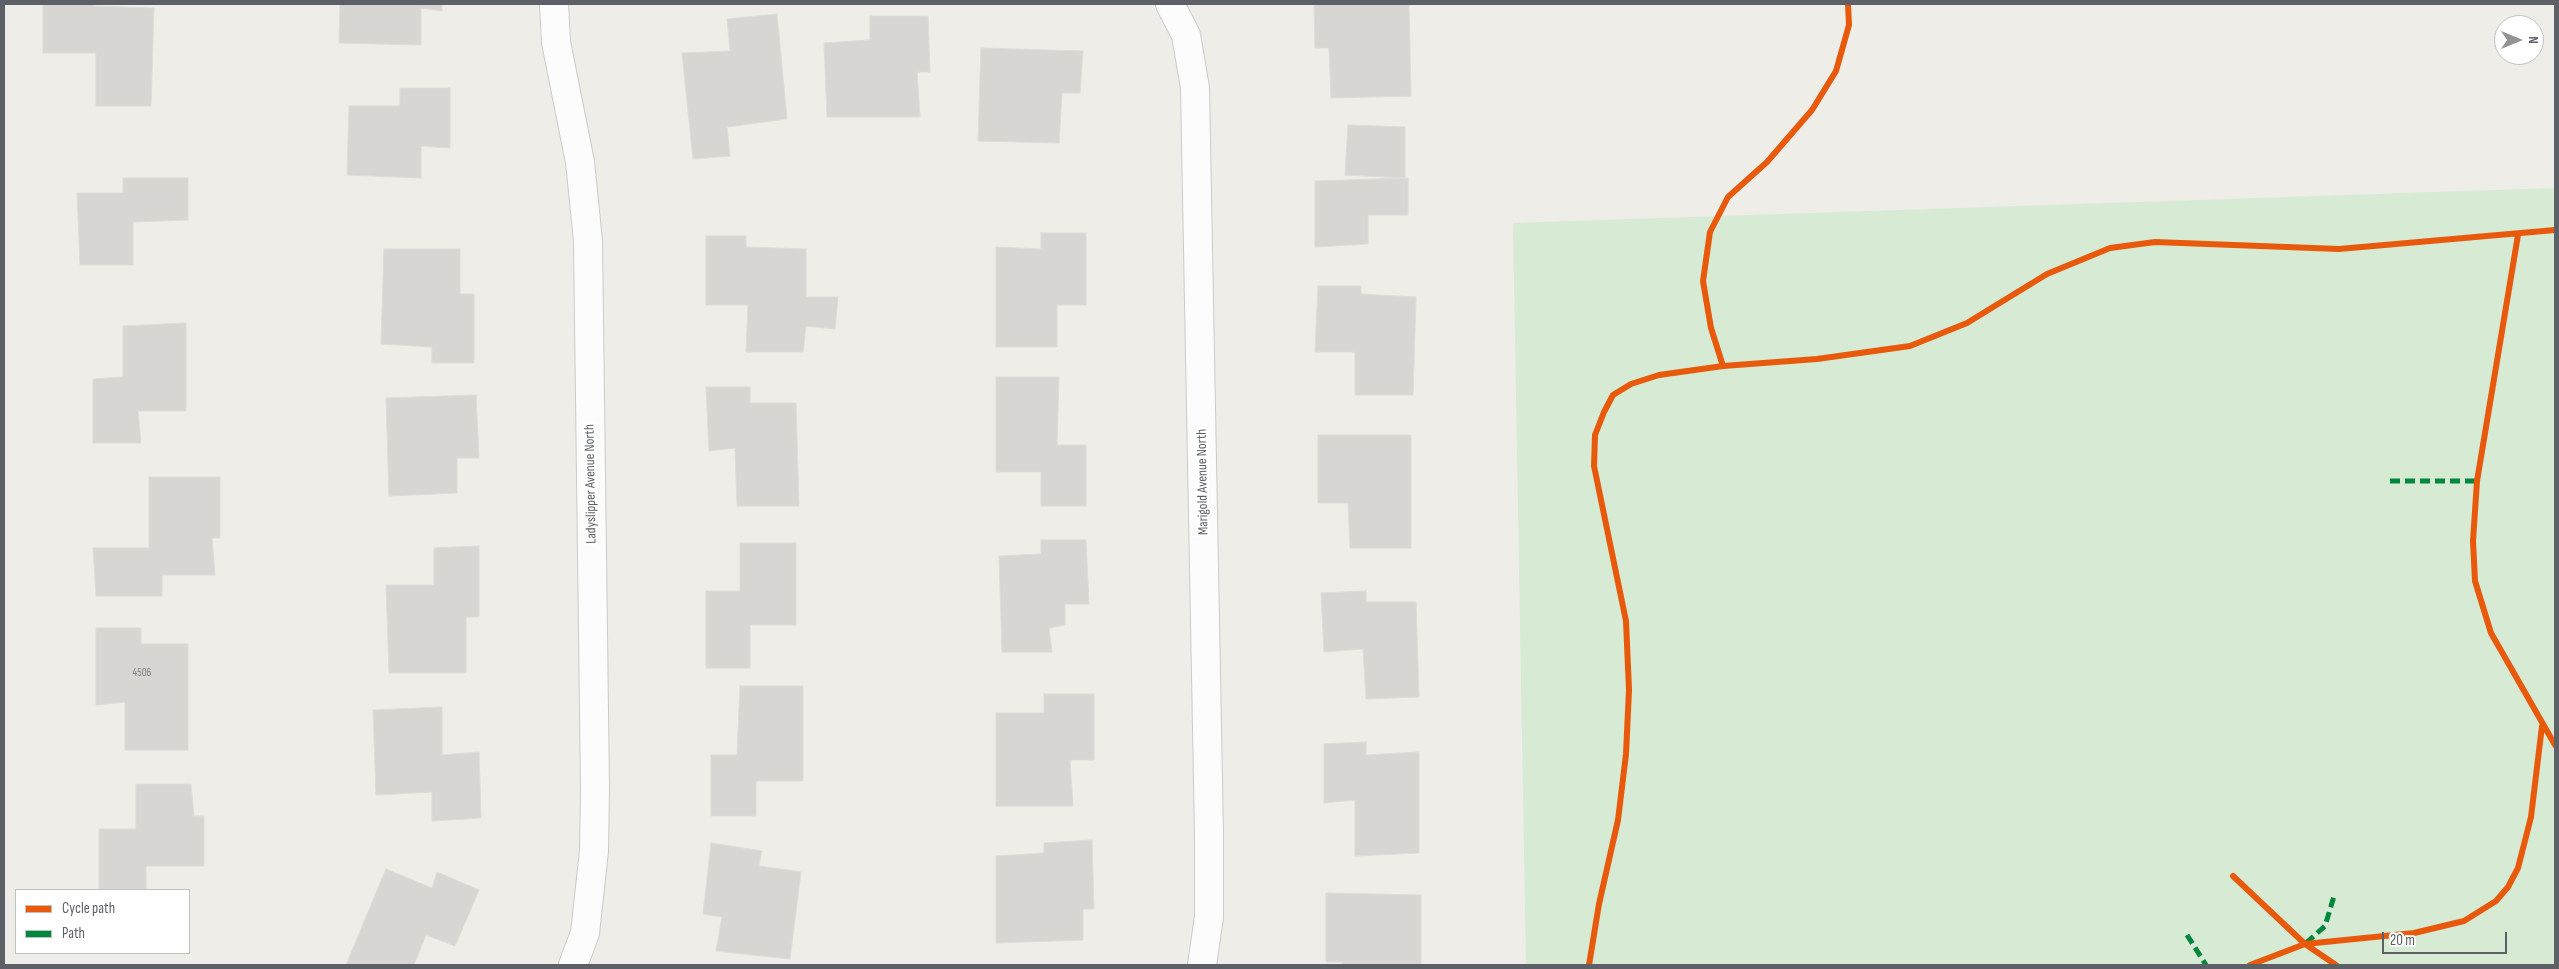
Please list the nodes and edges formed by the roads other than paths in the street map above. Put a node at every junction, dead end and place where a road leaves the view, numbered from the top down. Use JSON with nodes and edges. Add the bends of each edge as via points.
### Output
{"nodes":[{"id":1,"x":554,"y":4,"type":"edge"},
{"id":2,"x":1170,"y":4,"type":"edge"},
{"id":3,"x":573,"y":965,"type":"edge"},
{"id":4,"x":1202,"y":965,"type":"edge"}],
"edges":[{"from":1,"to":3,"type":"street","name":"Ladyslipper Avenue North","via":[[556,42],[580,162],[588,241],[594,850],[585,933]]},
{"from":2,"to":4,"type":"street","name":"Marigold Avenue North","via":[[1186,35],[1195,88],[1209,834],[1209,917]]}]}
